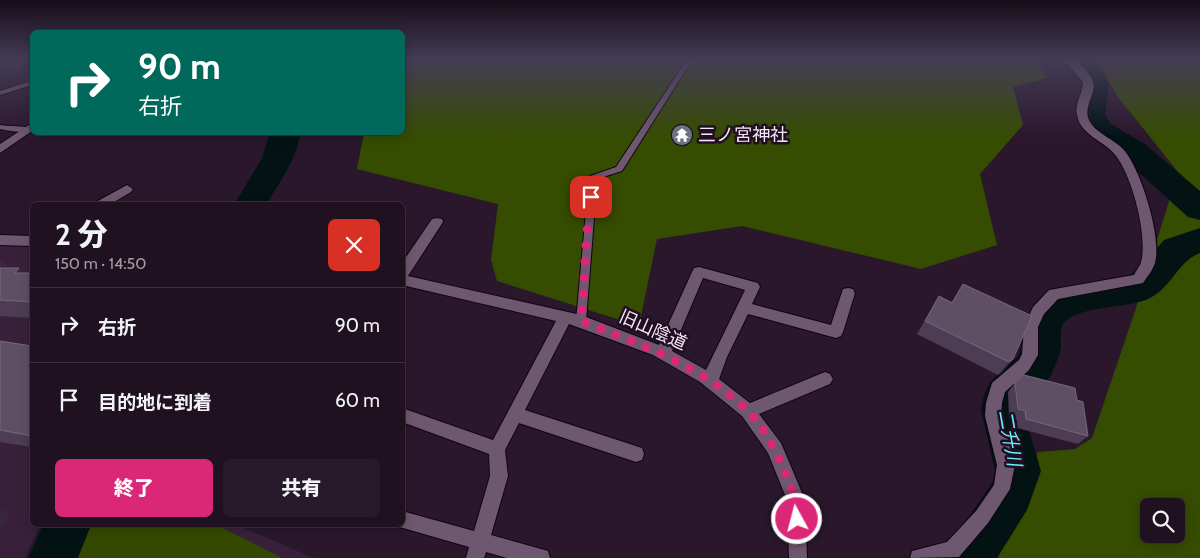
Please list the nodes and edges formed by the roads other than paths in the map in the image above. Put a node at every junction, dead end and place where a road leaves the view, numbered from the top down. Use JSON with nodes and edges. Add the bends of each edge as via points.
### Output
{"nodes":[{"id":1,"x":23,"y":85,"type":"edge"},
{"id":2,"x":673,"y":85,"type":"edge"},
{"id":3,"x":1089,"y":85,"type":"edge"},
{"id":4,"x":0,"y":93,"type":"edge"},
{"id":5,"x":0,"y":127,"type":"edge"},
{"id":6,"x":30,"y":127,"type":"edge"},
{"id":7,"x":0,"y":150,"type":"edge"},
{"id":8,"x":127,"y":189,"type":"dead end"},
{"id":9,"x":105,"y":202,"type":"edge"},
{"id":10,"x":438,"y":222,"type":"dead end"},
{"id":11,"x":0,"y":240,"type":"edge"},
{"id":12,"x":30,"y":241,"type":"edge"},
{"id":13,"x":405,"y":271,"type":"edge"},
{"id":14,"x":405,"y":281,"type":"edge"},
{"id":15,"x":848,"y":292,"type":"dead end"},
{"id":16,"x":745,"y":308,"type":"junction"},
{"id":17,"x":565,"y":317,"type":"junction"},
{"id":18,"x":581,"y":321,"type":"junction"},
{"id":19,"x":663,"y":354,"type":"junction"},
{"id":20,"x":825,"y":379,"type":"dead end"},
{"id":21,"x":710,"y":381,"type":"junction"},
{"id":22,"x":748,"y":411,"type":"junction"},
{"id":23,"x":515,"y":414,"type":"junction"},
{"id":24,"x":405,"y":416,"type":"edge"},
{"id":25,"x":498,"y":448,"type":"junction"},
{"id":26,"x":636,"y":454,"type":"dead end"},
{"id":27,"x":405,"y":521,"type":"edge"},
{"id":28,"x":478,"y":550,"type":"edge"},
{"id":29,"x":950,"y":554,"type":"edge"},
{"id":30,"x":541,"y":558,"type":"edge"},
{"id":31,"x":798,"y":558,"type":"edge"},
{"id":32,"x":919,"y":558,"type":"edge"}],
"edges":[{"from":1,"to":4,"type":"lane"},
{"from":2,"to":18,"type":"lane","via":[[619,169],[594,178],[586,234]]},
{"from":3,"to":29,"type":"street","via":[[1081,109],[1084,121],[1121,154],[1138,190],[1146,218],[1148,264],[1138,278],[1054,294],[1038,311],[1031,327],[1030,355],[1024,365],[998,388],[994,403],[993,416],[1006,465],[1005,478],[982,517]]},
{"from":5,"to":6,"type":"lane"},
{"from":6,"to":7,"type":"street"},
{"from":8,"to":9,"type":"street"},
{"from":10,"to":13,"type":"street"},
{"from":11,"to":12,"type":"street"},
{"from":14,"to":17,"type":"street","name":"旧山陰道"},
{"from":15,"to":16,"type":"street","via":[[836,332]]},
{"from":16,"to":19,"type":"street","via":[[753,287],[699,272]]},
{"from":16,"to":21,"type":"street"},
{"from":17,"to":18,"type":"street","name":"旧山陰道"},
{"from":17,"to":23,"type":"street"},
{"from":18,"to":19,"type":"street","name":"旧山陰道"},
{"from":19,"to":21,"type":"street","name":"旧山陰道"},
{"from":20,"to":22,"type":"street"},
{"from":21,"to":22,"type":"street","name":"旧山陰道"},
{"from":22,"to":31,"type":"street","name":"旧山陰道","via":[[775,448],[796,500]]},
{"from":23,"to":25,"type":"street"},
{"from":23,"to":26,"type":"street"},
{"from":24,"to":25,"type":"street"},
{"from":25,"to":28,"type":"street","via":[[499,476]]},
{"from":27,"to":28,"type":"street"},
{"from":28,"to":30,"type":"street"},
{"from":29,"to":32,"type":"street"}]}
